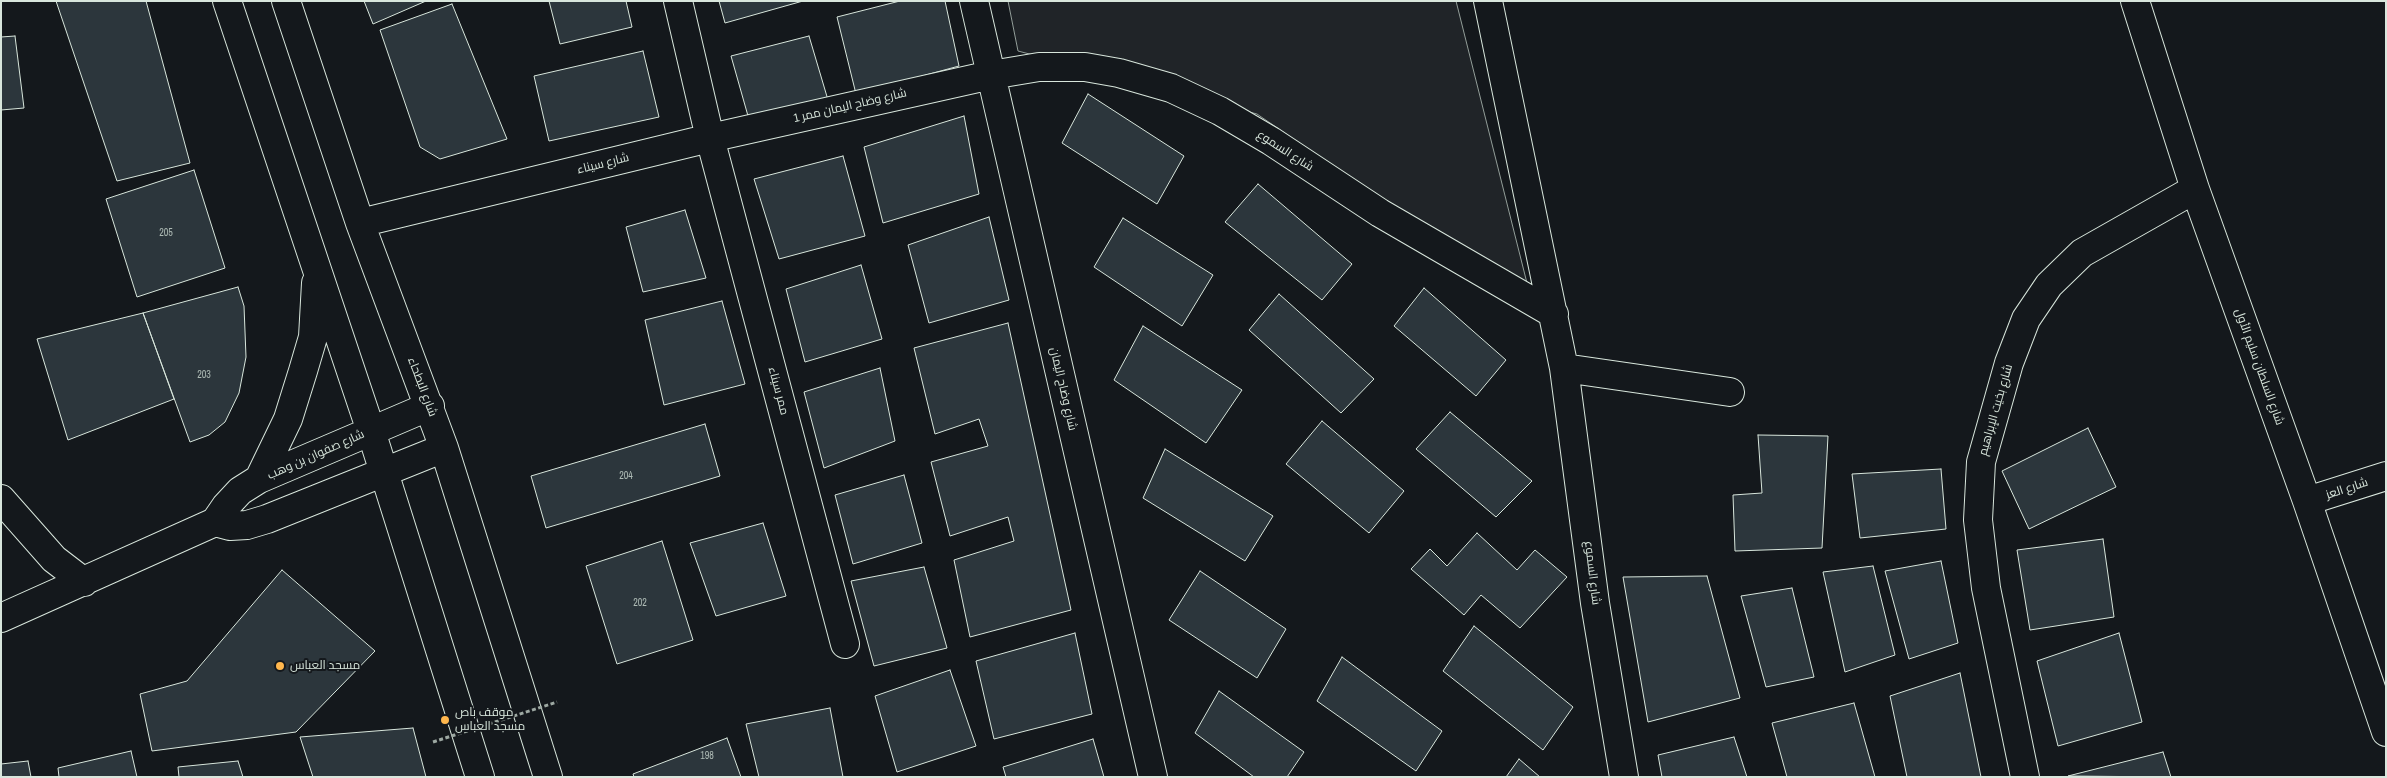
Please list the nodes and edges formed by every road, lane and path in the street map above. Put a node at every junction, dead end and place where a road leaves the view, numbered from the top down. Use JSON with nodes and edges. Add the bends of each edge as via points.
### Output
{"nodes":[{"id":1,"x":227,"y":1,"type":"edge"},
{"id":2,"x":286,"y":1,"type":"edge"},
{"id":3,"x":678,"y":1,"type":"edge"},
{"id":4,"x":974,"y":1,"type":"edge"},
{"id":5,"x":1488,"y":1,"type":"edge"},
{"id":6,"x":2135,"y":1,"type":"edge"},
{"id":7,"x":991,"y":75,"type":"junction"},
{"id":8,"x":710,"y":138,"type":"junction"},
{"id":9,"x":2195,"y":189,"type":"junction"},
{"id":10,"x":360,"y":223,"type":"junction"},
{"id":11,"x":317,"y":269,"type":"junction"},
{"id":12,"x":1554,"y":314,"type":"junction"},
{"id":13,"x":1564,"y":368,"type":"junction"},
{"id":14,"x":1730,"y":392,"type":"dead end"},
{"id":15,"x":430,"y":406,"type":"junction"},
{"id":16,"x":370,"y":431,"type":"junction"},
{"id":17,"x":444,"y":448,"type":"junction"},
{"id":18,"x":382,"y":472,"type":"junction"},
{"id":19,"x":2386,"y":476,"type":"edge"},
{"id":20,"x":259,"y":479,"type":"junction"},
{"id":21,"x":1,"y":499,"type":"edge"},
{"id":22,"x":2308,"y":502,"type":"junction"},
{"id":23,"x":215,"y":522,"type":"junction"},
{"id":24,"x":84,"y":582,"type":"junction"},
{"id":25,"x":3,"y":612,"type":"edge"},
{"id":26,"x":845,"y":644,"type":"dead end"},
{"id":27,"x":557,"y":702,"type":"dead end"},
{"id":28,"x":2386,"y":732,"type":"edge"},
{"id":29,"x":433,"y":742,"type":"dead end"},
{"id":30,"x":480,"y":777,"type":"edge"},
{"id":31,"x":548,"y":777,"type":"edge"},
{"id":32,"x":1153,"y":777,"type":"edge"},
{"id":33,"x":1624,"y":777,"type":"edge"},
{"id":34,"x":2025,"y":777,"type":"edge"}],
"edges":[{"from":1,"to":11,"type":"street"},
{"from":2,"to":10,"type":"street","name":"شارع البطحاء"},
{"from":3,"to":8,"type":"street"},
{"from":4,"to":7,"type":"street","name":"شارع وضاح اليمان"},
{"from":5,"to":12,"type":"street","name":"شارع السموع"},
{"from":6,"to":9,"type":"street","name":"شارع السلطان سليم الأول"},
{"from":7,"to":8,"type":"street","name":"شارع وضاح اليمان ممر 1"},
{"from":7,"to":12,"type":"street","name":"شارع السموع","via":[[1039,67],[1085,67],[1171,88],[1220,111],[1271,141],[1380,213]]},
{"from":7,"to":32,"type":"street","name":"شارع وضاح اليمان"},
{"from":8,"to":10,"type":"street","name":"شارع سيناء"},
{"from":8,"to":26,"type":"street","name":"ممر سيناء"},
{"from":9,"to":22,"type":"street","name":"شارع السلطان سليم الأول"},
{"from":9,"to":34,"type":"street","name":"شارع بخيت الإبراهيم","via":[[2082,253],[2049,285],[2026,319],[2009,363],[1981,462],[1978,520],[1986,588]]},
{"from":10,"to":15,"type":"street","name":"شارع البطحاء"},
{"from":11,"to":16,"type":"street"},
{"from":11,"to":20,"type":"street","via":[[313,337],[288,418]]},
{"from":12,"to":13,"type":"street","name":"شارع السموع"},
{"from":13,"to":14,"type":"street"},
{"from":13,"to":33,"type":"street","name":"شارع السموع","via":[[1595,603]]},
{"from":15,"to":16,"type":"street","name":"شارع صفوان بن وهب"},
{"from":15,"to":17,"type":"street","name":"شارع البطحاء"},
{"from":16,"to":18,"type":"street"},
{"from":16,"to":20,"type":"street","name":"شارع صفوان بن وهب"},
{"from":17,"to":18,"type":"street"},
{"from":17,"to":31,"type":"street","name":"شارع البطحاء"},
{"from":18,"to":23,"type":"street","via":[[267,519],[230,526]]},
{"from":18,"to":30,"type":"street"},
{"from":19,"to":22,"type":"street","name":"شارع العز"},
{"from":20,"to":23,"type":"street","name":"شارع صفوان بن وهب","via":[[240,491]]},
{"from":21,"to":24,"type":"street","via":[[54,559]]},
{"from":22,"to":28,"type":"street","name":"شارع السلطان سليم الأول"},
{"from":23,"to":24,"type":"street","name":"شارع صفوان بن وهب"},
{"from":24,"to":25,"type":"street","name":"شارع صفوان بن وهب"},
{"from":27,"to":29,"type":"path","bridge":true}]}
